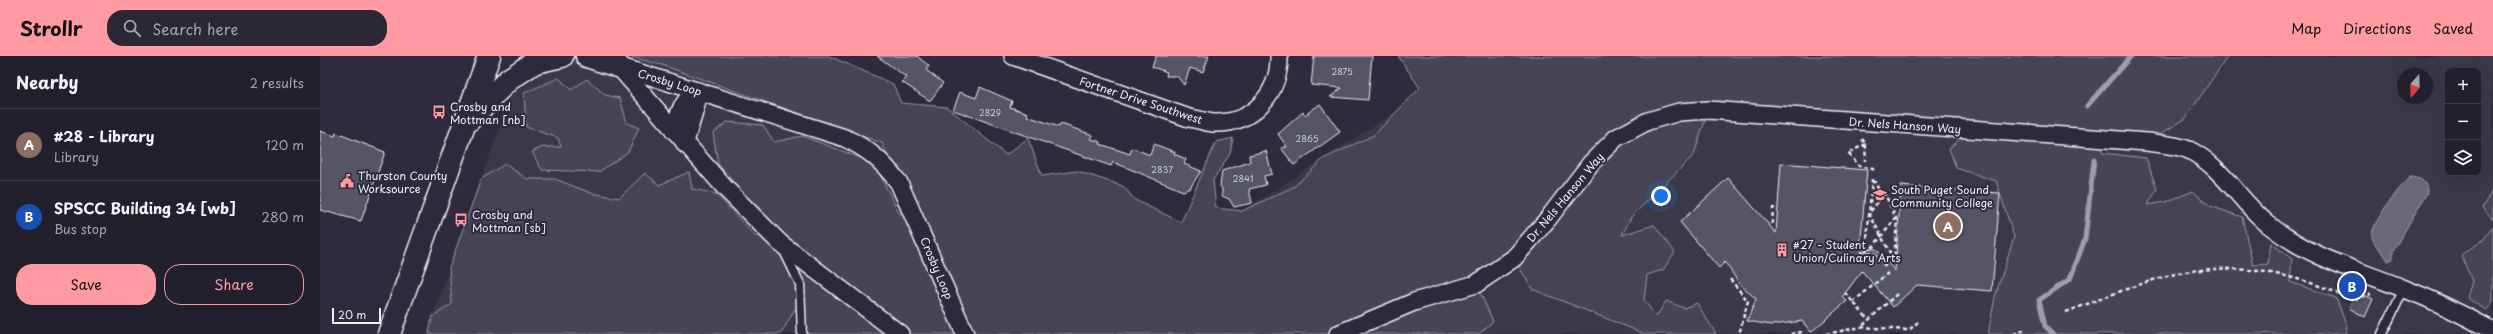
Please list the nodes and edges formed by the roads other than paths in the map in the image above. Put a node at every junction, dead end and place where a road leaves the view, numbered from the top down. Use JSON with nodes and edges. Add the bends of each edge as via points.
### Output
{"nodes":[{"id":1,"x":488,"y":56,"type":"edge"},
{"id":2,"x":562,"y":56,"type":"edge"},
{"id":3,"x":587,"y":56,"type":"edge"},
{"id":4,"x":1013,"y":56,"type":"edge"},
{"id":5,"x":1279,"y":56,"type":"edge"},
{"id":6,"x":618,"y":66,"type":"junction"},
{"id":7,"x":696,"y":90,"type":"junction"},
{"id":8,"x":462,"y":126,"type":"junction"},
{"id":9,"x":673,"y":130,"type":"junction"},
{"id":10,"x":685,"y":144,"type":"junction"},
{"id":11,"x":780,"y":243,"type":"junction"},
{"id":12,"x":2404,"y":288,"type":"junction"},
{"id":13,"x":2493,"y":331,"type":"edge"},
{"id":14,"x":389,"y":334,"type":"edge"},
{"id":15,"x":802,"y":334,"type":"edge"},
{"id":16,"x":900,"y":334,"type":"edge"},
{"id":17,"x":965,"y":334,"type":"edge"},
{"id":18,"x":1338,"y":334,"type":"edge"},
{"id":19,"x":2382,"y":334,"type":"edge"}],
"edges":[{"from":1,"to":8,"type":"street"},
{"from":2,"to":8,"type":"street","via":[[535,62],[508,80]]},
{"from":3,"to":6,"type":"street"},
{"from":4,"to":5,"type":"street","name":"Fortner Drive Southwest","via":[[1189,118],[1213,123],[1236,121],[1256,110],[1270,95],[1278,76]]},
{"from":6,"to":7,"type":"street","name":"Crosby Loop"},
{"from":6,"to":9,"type":"street","name":"Crosby Loop"},
{"from":7,"to":9,"type":"street","via":[[682,107]]},
{"from":7,"to":10,"type":"street","via":[[698,102],[687,128]]},
{"from":7,"to":17,"type":"street","name":"Crosby Loop","via":[[845,138],[865,148],[883,162],[899,183]]},
{"from":8,"to":14,"type":"street"},
{"from":9,"to":10,"type":"street","name":"Crosby Loop"},
{"from":10,"to":11,"type":"street","name":"Crosby Loop"},
{"from":11,"to":15,"type":"lane","via":[[800,284]]},
{"from":11,"to":16,"type":"street","name":"Crosby Loop"},
{"from":12,"to":13,"type":"street","name":"Dr. Nels Hanson Way","via":[[2457,311]]},
{"from":12,"to":18,"type":"street","name":"Dr. Nels Hanson Way","via":[[2329,262],[2297,246],[2267,224],[2209,164],[2188,150],[2147,142],[1708,110],[1679,112],[1648,122],[1616,138],[1590,163],[1547,220],[1514,258],[1476,284],[1414,302]]},
{"from":12,"to":19,"type":"lane"}]}
